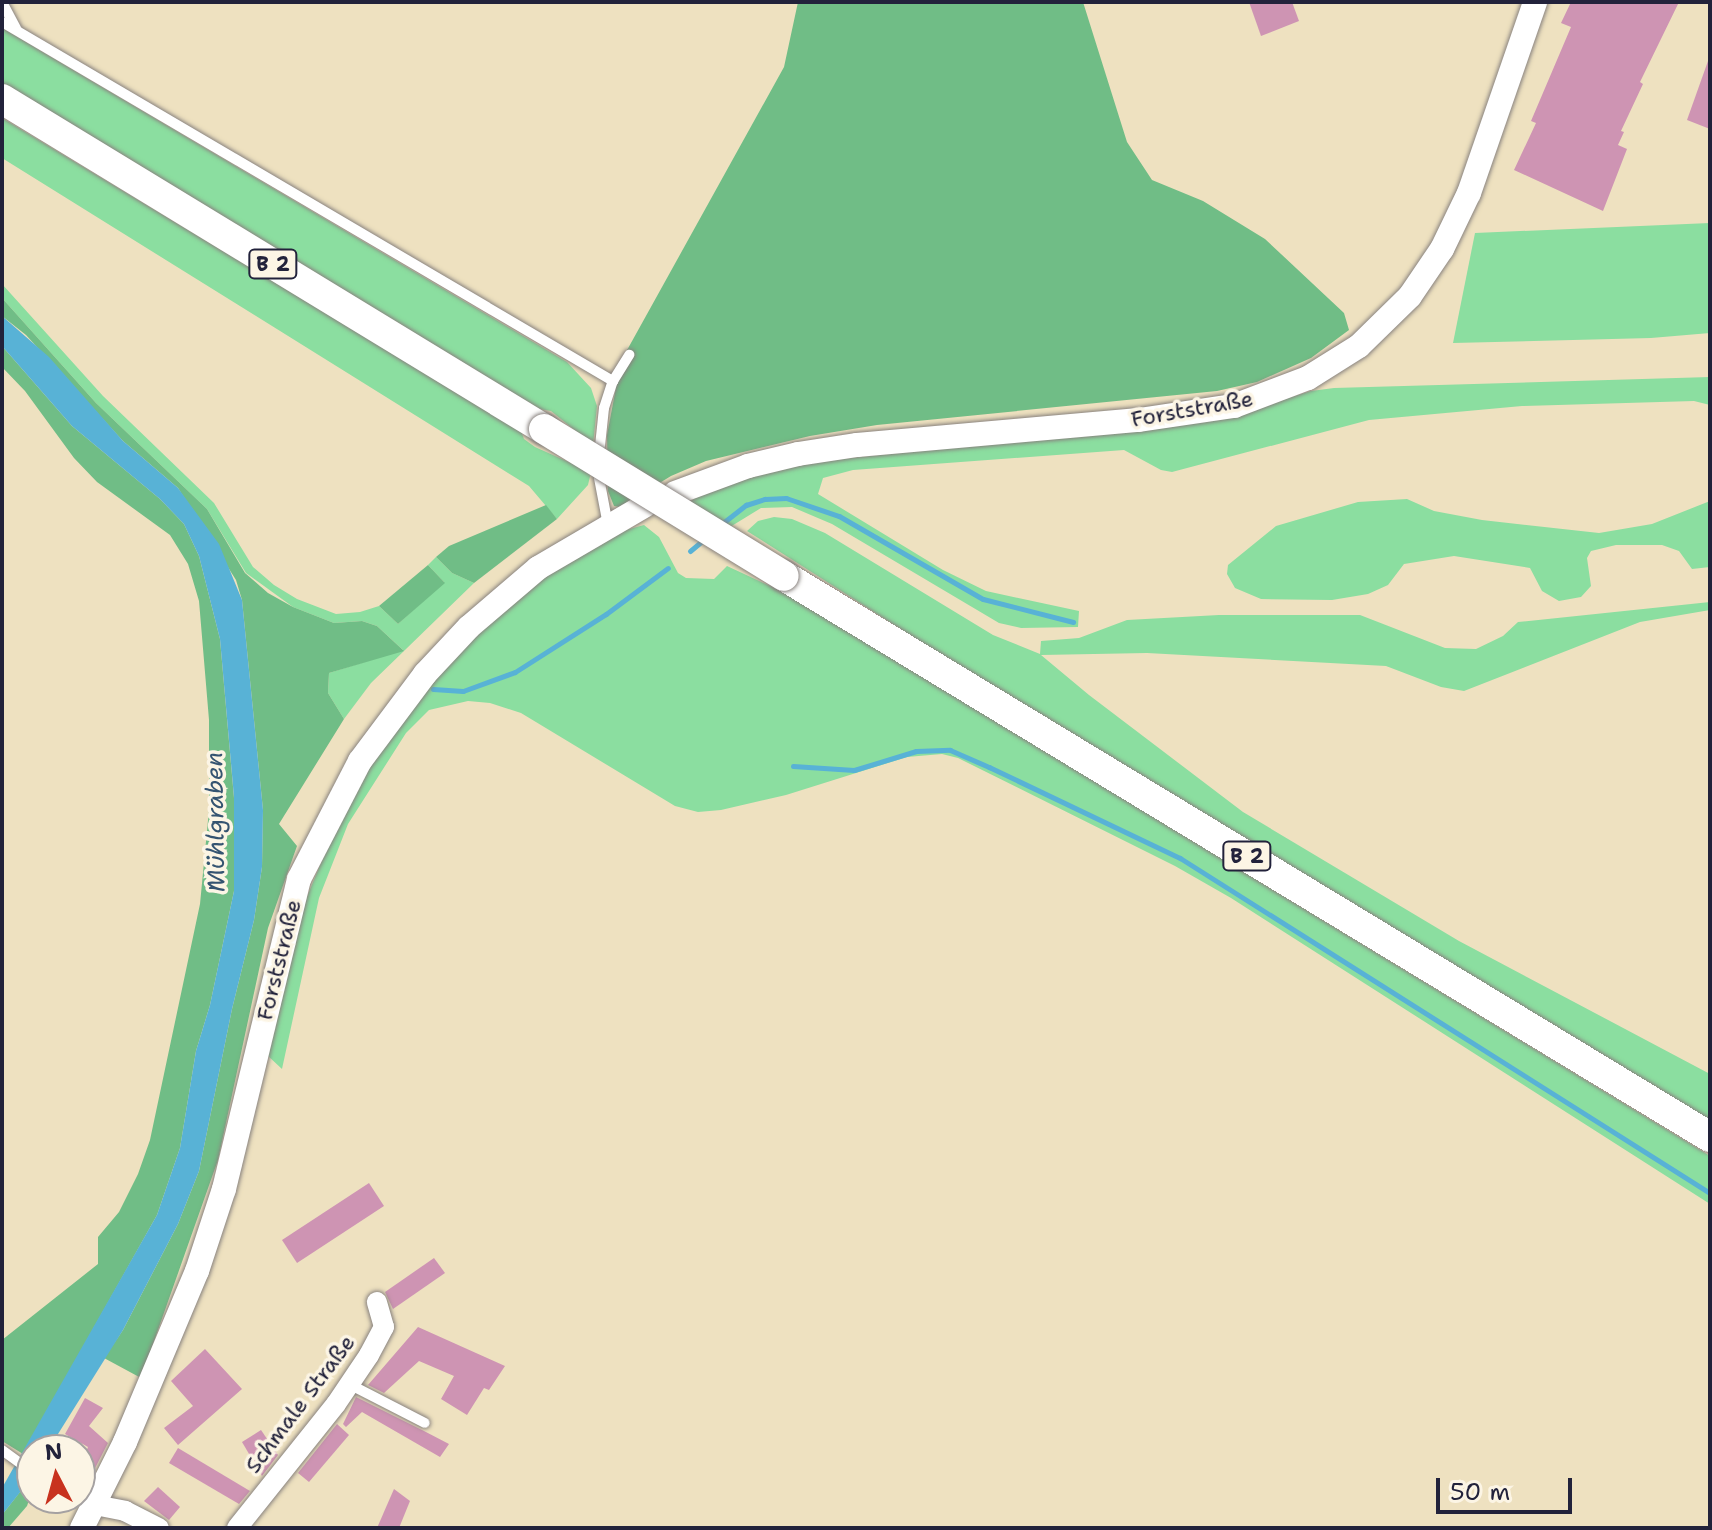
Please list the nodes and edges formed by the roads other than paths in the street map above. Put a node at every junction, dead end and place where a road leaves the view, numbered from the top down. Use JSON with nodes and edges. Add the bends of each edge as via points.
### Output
{"nodes":[{"id":1,"x":2,"y":2,"type":"edge"},
{"id":2,"x":1535,"y":2,"type":"edge"},
{"id":3,"x":2,"y":22,"type":"edge"},
{"id":4,"x":20,"y":33,"type":"junction"},
{"id":5,"x":2,"y":99,"type":"edge"},
{"id":6,"x":629,"y":355,"type":"dead end"},
{"id":7,"x":613,"y":381,"type":"junction"},
{"id":8,"x":600,"y":446,"type":"dead end"},
{"id":9,"x":599,"y":478,"type":"dead end"},
{"id":10,"x":675,"y":493,"type":"dead end"},
{"id":11,"x":644,"y":506,"type":"dead end"},
{"id":12,"x":608,"y":525,"type":"junction"},
{"id":13,"x":1710,"y":1137,"type":"edge"},
{"id":14,"x":377,"y":1302,"type":"dead end"},
{"id":15,"x":349,"y":1384,"type":"junction"},
{"id":16,"x":425,"y":1423,"type":"dead end"},
{"id":17,"x":96,"y":1484,"type":"edge"},
{"id":18,"x":96,"y":1503,"type":"edge"},
{"id":19,"x":159,"y":1528,"type":"edge"},
{"id":20,"x":237,"y":1528,"type":"edge"}],
"edges":[{"from":1,"to":4,"type":"lane"},
{"from":2,"to":10,"type":"street","name":"Forststraße","via":[[1469,193],[1442,249],[1410,296],[1359,346],[1308,378],[1234,406],[1202,411],[798,454]]},
{"from":3,"to":4,"type":"lane"},
{"from":4,"to":7,"type":"lane"},
{"from":5,"to":13,"type":"main road","number":"B 2","bridge":true},
{"from":6,"to":7,"type":"lane"},
{"from":7,"to":8,"type":"lane"},
{"from":9,"to":12,"type":"lane"},
{"from":11,"to":12,"type":"street","name":"Forststraße"},
{"from":12,"to":17,"type":"street","name":"Forststraße","via":[[538,568],[442,655],[360,761],[325,824],[288,917],[224,1189],[197,1271]]},
{"from":14,"to":15,"type":"street","name":"Schmale Straße","via":[[384,1327]]},
{"from":15,"to":16,"type":"lane"},
{"from":15,"to":20,"type":"street","name":"Schmale Straße"},
{"from":18,"to":19,"type":"street"}]}
